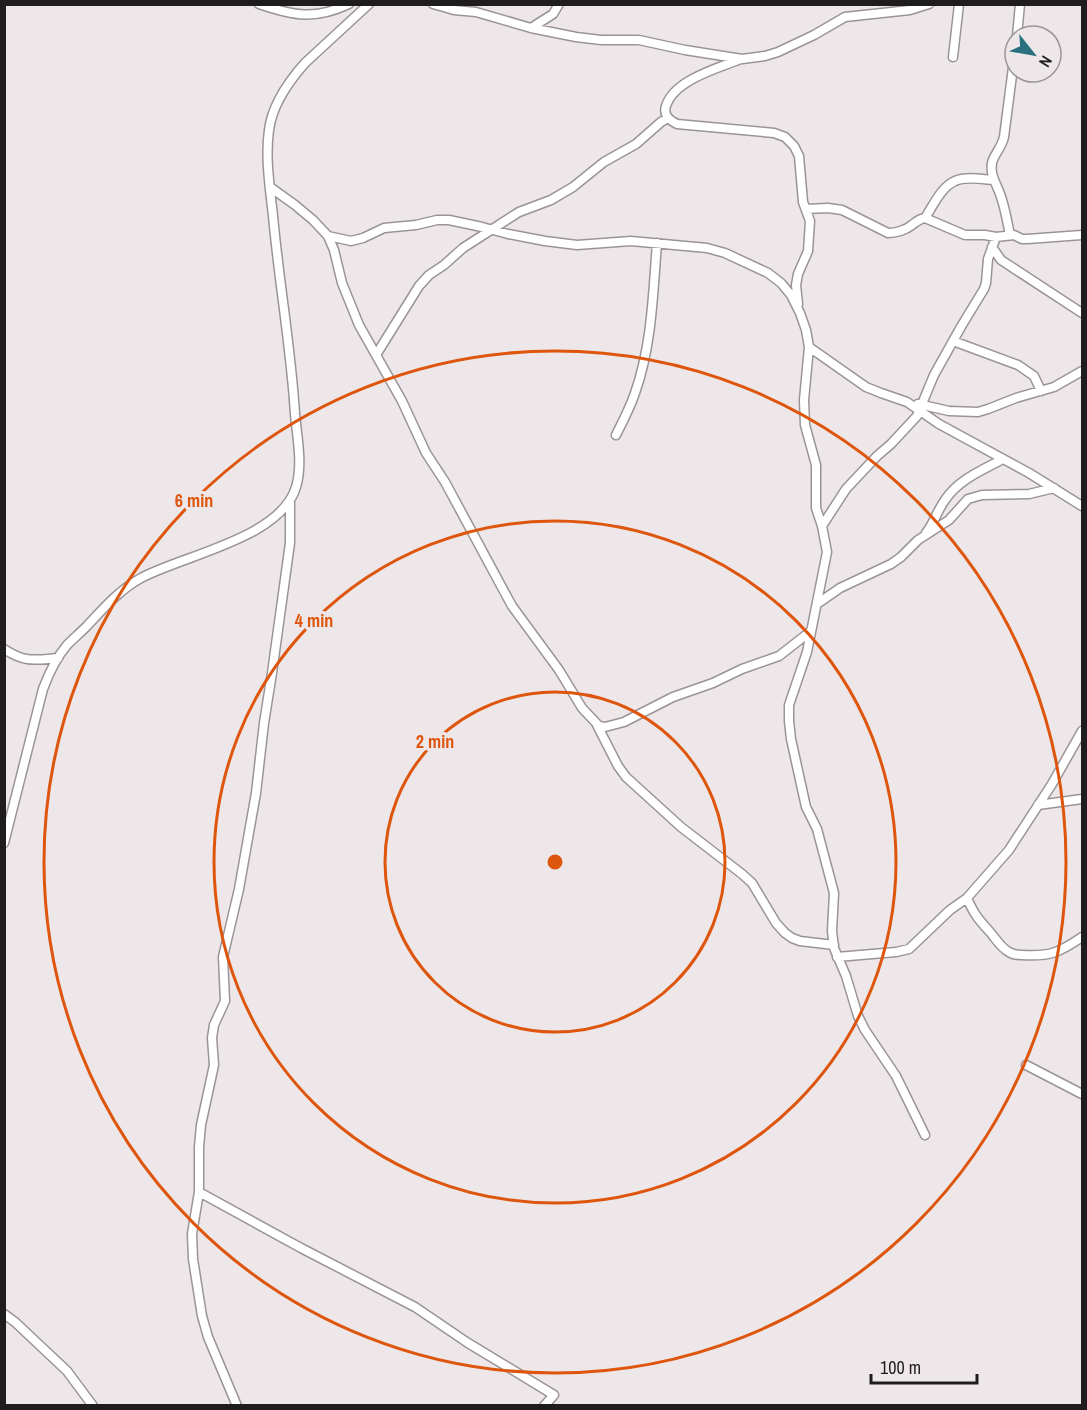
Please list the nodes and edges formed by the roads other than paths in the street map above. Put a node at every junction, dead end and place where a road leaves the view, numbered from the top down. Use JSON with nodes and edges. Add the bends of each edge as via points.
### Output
{"nodes":[{"id":1,"x":259,"y":4,"type":"edge"},
{"id":2,"x":349,"y":4,"type":"edge"},
{"id":3,"x":369,"y":4,"type":"edge"},
{"id":4,"x":433,"y":4,"type":"edge"},
{"id":5,"x":559,"y":4,"type":"edge"},
{"id":6,"x":959,"y":4,"type":"edge"},
{"id":7,"x":1020,"y":4,"type":"edge"},
{"id":8,"x":922,"y":5,"type":"edge"},
{"id":9,"x":1018,"y":24,"type":"edge"},
{"id":10,"x":531,"y":28,"type":"junction"},
{"id":11,"x":953,"y":57,"type":"dead end"},
{"id":12,"x":742,"y":59,"type":"junction"},
{"id":13,"x":1011,"y":84,"type":"edge"},
{"id":14,"x":668,"y":118,"type":"junction"},
{"id":15,"x":993,"y":180,"type":"junction"},
{"id":16,"x":270,"y":187,"type":"junction"},
{"id":17,"x":806,"y":209,"type":"junction"},
{"id":18,"x":925,"y":218,"type":"junction"},
{"id":19,"x":492,"y":229,"type":"junction"},
{"id":20,"x":1010,"y":235,"type":"junction"},
{"id":21,"x":1083,"y":235,"type":"edge"},
{"id":22,"x":328,"y":236,"type":"junction"},
{"id":23,"x":996,"y":237,"type":"junction"},
{"id":24,"x":657,"y":243,"type":"junction"},
{"id":25,"x":992,"y":247,"type":"junction"},
{"id":26,"x":800,"y":313,"type":"junction"},
{"id":27,"x":1083,"y":313,"type":"edge"},
{"id":28,"x":953,"y":341,"type":"junction"},
{"id":29,"x":809,"y":347,"type":"junction"},
{"id":30,"x":376,"y":355,"type":"junction"},
{"id":31,"x":1083,"y":371,"type":"edge"},
{"id":32,"x":1041,"y":391,"type":"junction"},
{"id":33,"x":921,"y":408,"type":"junction"},
{"id":34,"x":616,"y":435,"type":"dead end"},
{"id":35,"x":1003,"y":459,"type":"junction"},
{"id":36,"x":1054,"y":488,"type":"junction"},
{"id":37,"x":290,"y":500,"type":"junction"},
{"id":38,"x":1083,"y":506,"type":"edge"},
{"id":39,"x":822,"y":526,"type":"junction"},
{"id":40,"x":924,"y":536,"type":"junction"},
{"id":41,"x":818,"y":604,"type":"junction"},
{"id":42,"x":811,"y":630,"type":"junction"},
{"id":43,"x":4,"y":650,"type":"edge"},
{"id":44,"x":58,"y":658,"type":"junction"},
{"id":45,"x":597,"y":724,"type":"junction"},
{"id":46,"x":1083,"y":731,"type":"edge"},
{"id":47,"x":1083,"y":799,"type":"edge"},
{"id":48,"x":1038,"y":805,"type":"junction"},
{"id":49,"x":4,"y":843,"type":"edge"},
{"id":50,"x":967,"y":898,"type":"junction"},
{"id":51,"x":1083,"y":937,"type":"edge"},
{"id":52,"x":834,"y":945,"type":"junction"},
{"id":53,"x":837,"y":957,"type":"junction"},
{"id":54,"x":1026,"y":1065,"type":"dead end"},
{"id":55,"x":1083,"y":1094,"type":"edge"},
{"id":56,"x":925,"y":1135,"type":"dead end"},
{"id":57,"x":199,"y":1192,"type":"junction"},
{"id":58,"x":4,"y":1314,"type":"edge"},
{"id":59,"x":93,"y":1406,"type":"edge"},
{"id":60,"x":237,"y":1406,"type":"edge"},
{"id":61,"x":544,"y":1406,"type":"edge"}],
"edges":[{"from":1,"to":2,"type":"street","via":[[308,15],[326,14]]},
{"from":3,"to":16,"type":"street","via":[[305,63],[282,96],[269,129]]},
{"from":4,"to":10,"type":"street"},
{"from":5,"to":10,"type":"street","via":[[551,16]]},
{"from":6,"to":11,"type":"street"},
{"from":7,"to":9,"type":"street"},
{"from":8,"to":12,"type":"street","via":[[845,17],[778,52]]},
{"from":10,"to":12,"type":"street","via":[[601,40],[639,40]]},
{"from":12,"to":14,"type":"street","via":[[704,73],[676,91],[665,109]]},
{"from":13,"to":15,"type":"street","via":[[1002,145],[992,162]]},
{"from":14,"to":17,"type":"street","via":[[685,126],[785,137],[799,156]]},
{"from":14,"to":19,"type":"street","via":[[573,187]]},
{"from":15,"to":18,"type":"street","via":[[954,181]]},
{"from":15,"to":20,"type":"street"},
{"from":16,"to":22,"type":"street","via":[[314,220]]},
{"from":16,"to":37,"type":"street","via":[[294,388],[297,482]]},
{"from":17,"to":18,"type":"street","via":[[842,210],[888,234]]},
{"from":17,"to":26,"type":"street","via":[[810,220],[809,247],[796,285]]},
{"from":18,"to":23,"type":"street","via":[[965,235]]},
{"from":19,"to":22,"type":"street","via":[[437,220],[384,228],[357,240]]},
{"from":19,"to":24,"type":"street","via":[[577,245]]},
{"from":19,"to":30,"type":"street","via":[[424,279]]},
{"from":20,"to":21,"type":"street","via":[[1022,239]]},
{"from":20,"to":23,"type":"street"},
{"from":22,"to":30,"type":"street","via":[[350,304]]},
{"from":23,"to":25,"type":"street"},
{"from":24,"to":26,"type":"street","via":[[707,248],[746,262],[781,283]]},
{"from":24,"to":34,"type":"street","via":[[649,338],[636,393]]},
{"from":25,"to":27,"type":"street","via":[[1001,260]]},
{"from":25,"to":28,"type":"street","via":[[984,289]]},
{"from":26,"to":29,"type":"street"},
{"from":28,"to":32,"type":"street","via":[[1018,365],[1034,376]]},
{"from":28,"to":33,"type":"street"},
{"from":29,"to":33,"type":"street","via":[[866,387]]},
{"from":29,"to":39,"type":"street","via":[[803,411],[816,465],[816,508]]},
{"from":30,"to":45,"type":"street","via":[[512,606]]},
{"from":31,"to":32,"type":"street"},
{"from":32,"to":33,"type":"street","via":[[978,412]]},
{"from":33,"to":35,"type":"street","via":[[939,424]]},
{"from":33,"to":39,"type":"street","via":[[915,420],[846,489]]},
{"from":35,"to":36,"type":"street"},
{"from":35,"to":40,"type":"street","via":[[956,486]]},
{"from":36,"to":38,"type":"street"},
{"from":36,"to":40,"type":"street","via":[[1029,494],[973,497],[949,520]]},
{"from":37,"to":44,"type":"street","via":[[280,513],[255,531],[140,579],[97,613]]},
{"from":37,"to":57,"type":"street","via":[[290,543],[256,793],[223,957],[225,1001],[212,1038],[214,1065],[199,1147]]},
{"from":39,"to":41,"type":"street","via":[[827,552]]},
{"from":40,"to":41,"type":"street","via":[[891,564],[840,588]]},
{"from":41,"to":42,"type":"street"},
{"from":42,"to":45,"type":"street","via":[[779,656],[673,697],[624,722],[605,727]]},
{"from":42,"to":52,"type":"street","via":[[789,705],[789,721],[801,788],[834,893]]},
{"from":43,"to":44,"type":"street","via":[[25,659]]},
{"from":44,"to":49,"type":"street","via":[[43,689]]},
{"from":45,"to":52,"type":"street","via":[[626,777],[752,883],[785,933],[800,941]]},
{"from":46,"to":48,"type":"street"},
{"from":47,"to":48,"type":"street"},
{"from":48,"to":50,"type":"street","via":[[1009,850]]},
{"from":50,"to":51,"type":"street","via":[[980,922],[1013,954],[1052,954]]},
{"from":50,"to":53,"type":"street","via":[[909,949]]},
{"from":52,"to":53,"type":"street"},
{"from":53,"to":56,"type":"street","via":[[858,1016],[896,1076]]},
{"from":54,"to":55,"type":"street"},
{"from":57,"to":60,"type":"street","via":[[191,1244],[199,1299],[208,1337]]},
{"from":57,"to":61,"type":"street","via":[[415,1307],[554,1395]]},
{"from":58,"to":59,"type":"street","via":[[67,1371]]}]}
